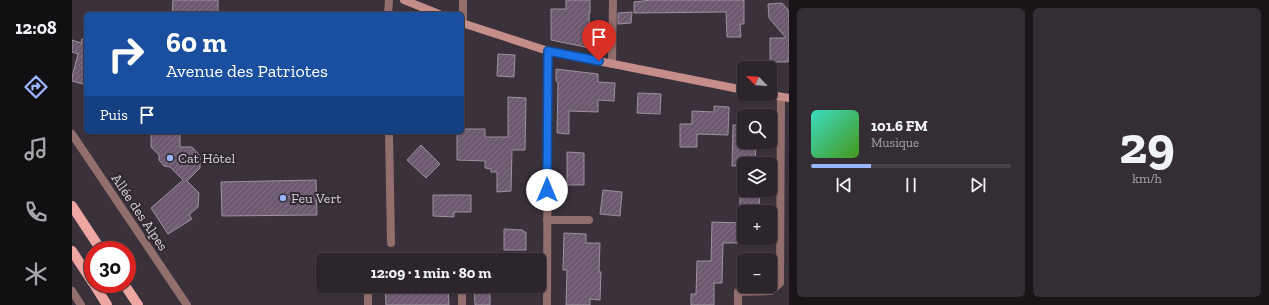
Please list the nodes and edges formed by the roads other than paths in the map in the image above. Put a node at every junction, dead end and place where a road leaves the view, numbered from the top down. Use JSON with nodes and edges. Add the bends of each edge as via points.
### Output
{"nodes":[{"id":1,"x":389,"y":0,"type":"edge"},
{"id":2,"x":404,"y":0,"type":"edge"},
{"id":3,"x":462,"y":0,"type":"edge"},
{"id":4,"x":613,"y":0,"type":"edge"},
{"id":5,"x":388,"y":12,"type":"edge"},
{"id":6,"x":434,"y":12,"type":"edge"},
{"id":7,"x":462,"y":12,"type":"edge"},
{"id":8,"x":464,"y":24,"type":"edge"},
{"id":9,"x":548,"y":51,"type":"junction"},
{"id":10,"x":612,"y":64,"type":"junction"},
{"id":11,"x":737,"y":89,"type":"edge"},
{"id":12,"x":785,"y":98,"type":"edge"},
{"id":13,"x":72,"y":134,"type":"edge"},
{"id":14,"x":389,"y":134,"type":"edge"},
{"id":15,"x":72,"y":206,"type":"edge"},
{"id":16,"x":547,"y":220,"type":"junction"},
{"id":17,"x":589,"y":220,"type":"dead end"},
{"id":18,"x":95,"y":241,"type":"edge"},
{"id":19,"x":391,"y":243,"type":"dead end"},
{"id":20,"x":72,"y":250,"type":"edge"},
{"id":21,"x":84,"y":269,"type":"edge"},
{"id":22,"x":72,"y":290,"type":"edge"},
{"id":23,"x":99,"y":293,"type":"edge"},
{"id":24,"x":130,"y":293,"type":"edge"},
{"id":25,"x":368,"y":293,"type":"edge"},
{"id":26,"x":462,"y":293,"type":"edge"},
{"id":27,"x":81,"y":305,"type":"edge"},
{"id":28,"x":107,"y":305,"type":"edge"},
{"id":29,"x":138,"y":305,"type":"edge"},
{"id":30,"x":187,"y":305,"type":"edge"},
{"id":31,"x":368,"y":305,"type":"edge"},
{"id":32,"x":462,"y":305,"type":"edge"},
{"id":33,"x":547,"y":305,"type":"edge"},
{"id":34,"x":738,"y":305,"type":"edge"}],
"edges":[{"from":1,"to":5,"type":"street"},
{"from":2,"to":6,"type":"street"},
{"from":3,"to":7,"type":"street"},
{"from":4,"to":10,"type":"street"},
{"from":8,"to":9,"type":"street"},
{"from":9,"to":10,"type":"street"},
{"from":9,"to":16,"type":"street"},
{"from":10,"to":11,"type":"street"},
{"from":12,"to":34,"type":"street","via":[[780,283],[770,291],[738,292]]},
{"from":13,"to":30,"type":"street","name":"Allée des Alpes"},
{"from":14,"to":19,"type":"street"},
{"from":15,"to":18,"type":"main road"},
{"from":16,"to":17,"type":"street"},
{"from":16,"to":33,"type":"street"},
{"from":20,"to":21,"type":"main road"},
{"from":22,"to":27,"type":"street"},
{"from":23,"to":28,"type":"main road"},
{"from":24,"to":29,"type":"main road"},
{"from":25,"to":31,"type":"street"},
{"from":26,"to":32,"type":"street"}]}
